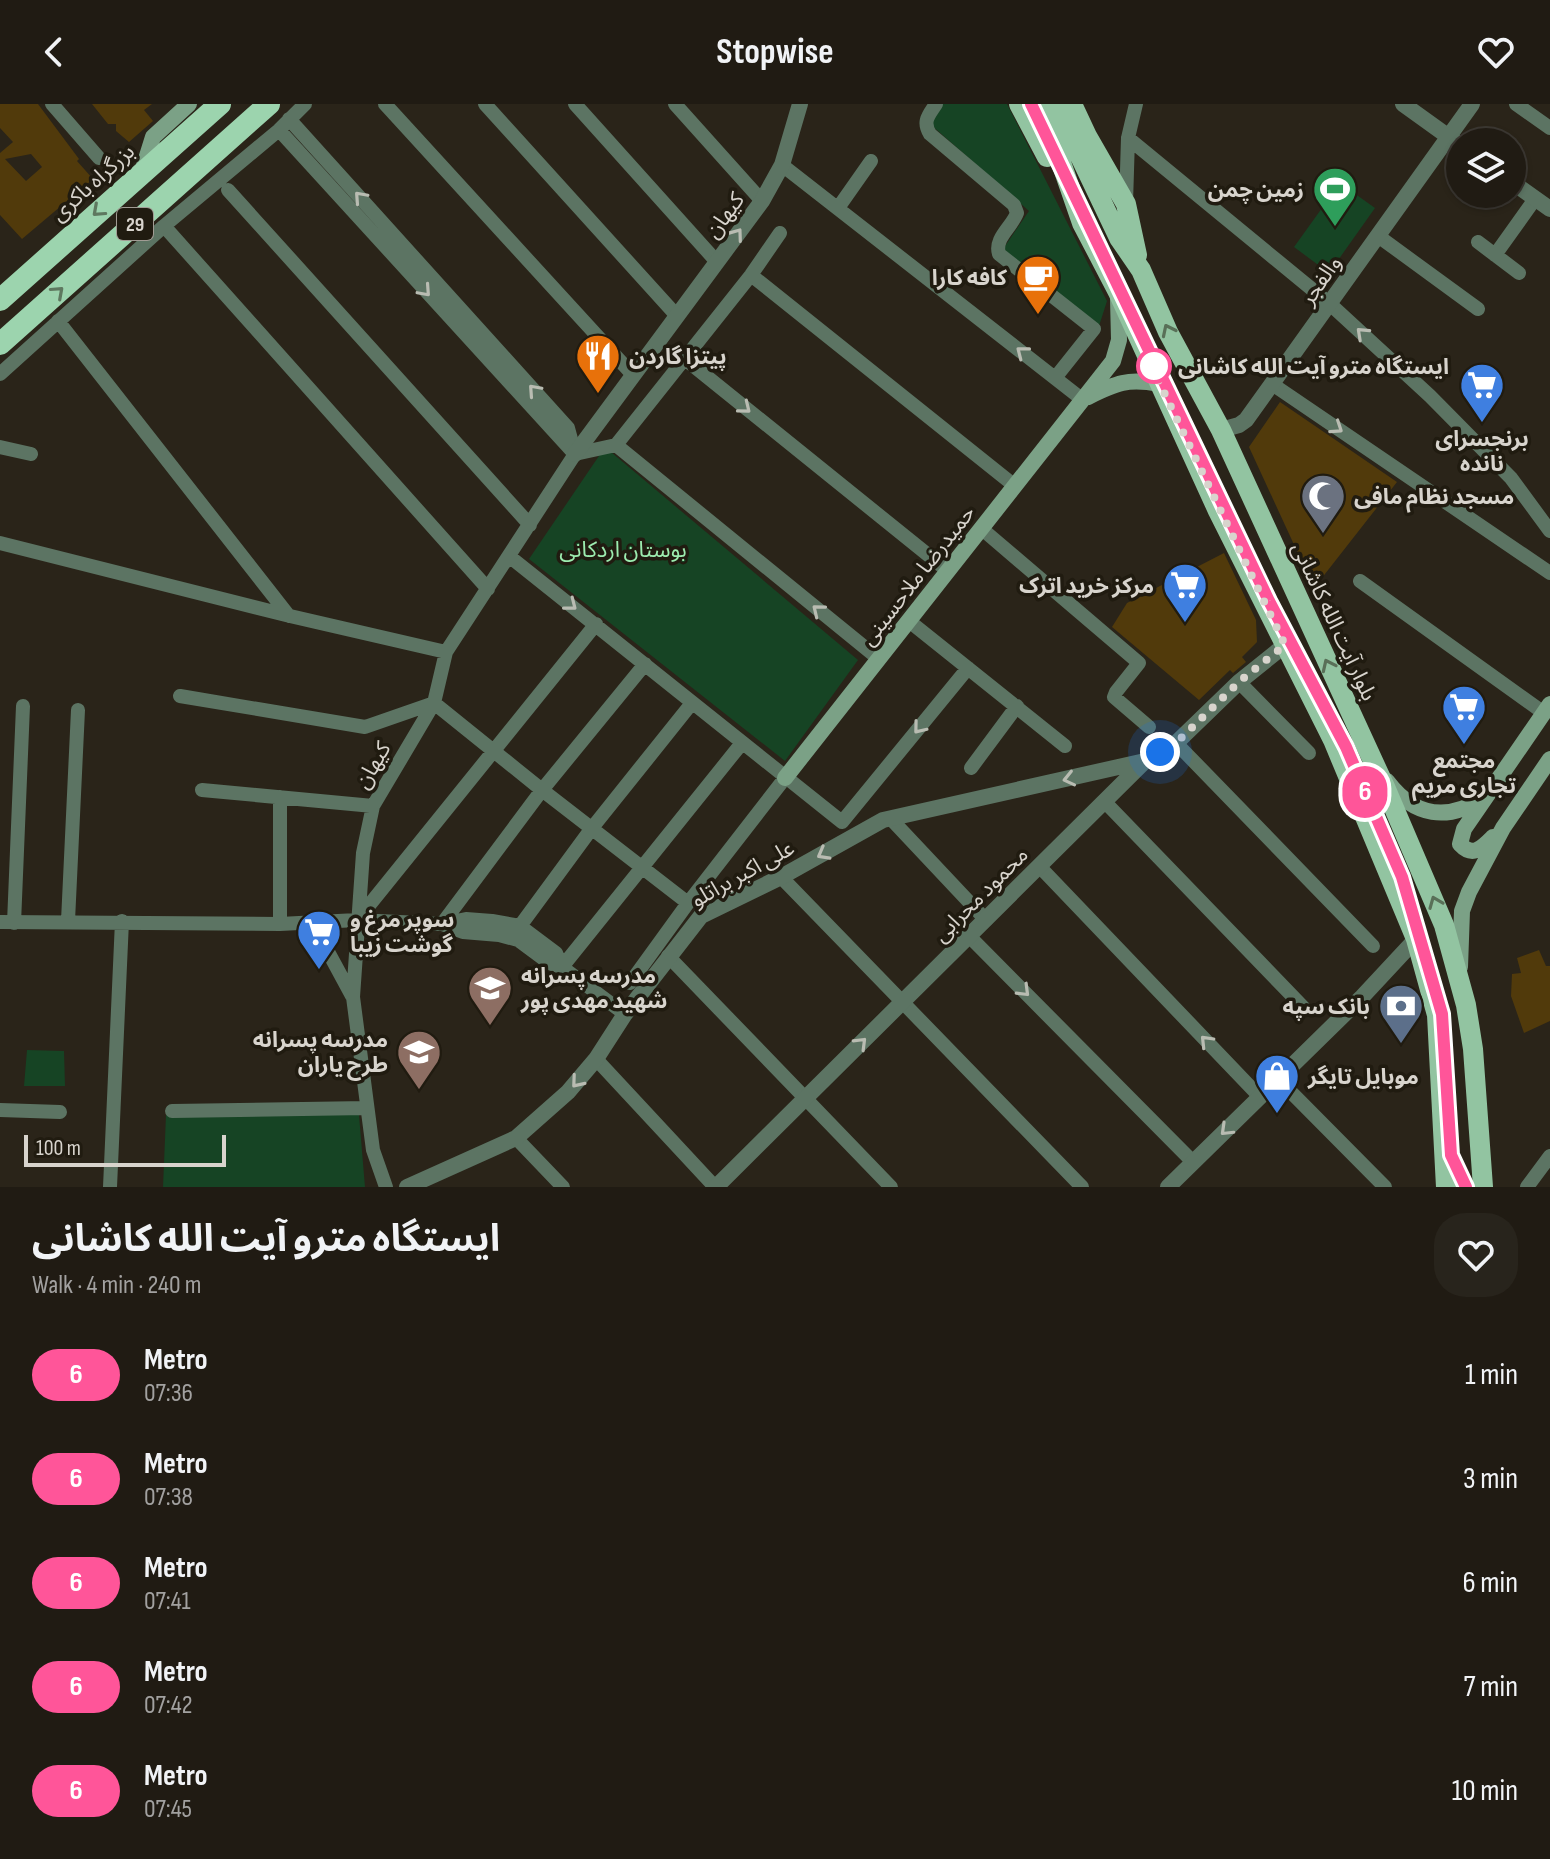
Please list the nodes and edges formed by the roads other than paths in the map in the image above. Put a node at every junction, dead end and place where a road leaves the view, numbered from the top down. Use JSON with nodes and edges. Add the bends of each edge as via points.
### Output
{"nodes":[{"id":1,"x":52,"y":104,"type":"edge"},
{"id":2,"x":189,"y":104,"type":"edge"},
{"id":3,"x":220,"y":104,"type":"edge"},
{"id":4,"x":269,"y":104,"type":"edge"},
{"id":5,"x":305,"y":104,"type":"edge"},
{"id":6,"x":385,"y":104,"type":"edge"},
{"id":7,"x":485,"y":104,"type":"edge"},
{"id":8,"x":575,"y":104,"type":"edge"},
{"id":9,"x":675,"y":104,"type":"edge"},
{"id":10,"x":800,"y":104,"type":"edge"},
{"id":11,"x":936,"y":104,"type":"edge"},
{"id":12,"x":1019,"y":104,"type":"edge"},
{"id":13,"x":1036,"y":104,"type":"edge"},
{"id":14,"x":1055,"y":104,"type":"edge"},
{"id":15,"x":1072,"y":104,"type":"edge"},
{"id":16,"x":1136,"y":104,"type":"edge"},
{"id":17,"x":1403,"y":104,"type":"edge"},
{"id":18,"x":1472,"y":104,"type":"edge"},
{"id":19,"x":1516,"y":104,"type":"edge"},
{"id":20,"x":284,"y":124,"type":"junction"},
{"id":21,"x":1460,"y":128,"type":"edge"},
{"id":22,"x":1550,"y":128,"type":"edge"},
{"id":23,"x":1446,"y":135,"type":"edge"},
{"id":24,"x":1128,"y":138,"type":"junction"},
{"id":25,"x":1446,"y":151,"type":"edge"},
{"id":26,"x":99,"y":158,"type":"dead end"},
{"id":27,"x":871,"y":161,"type":"dead end"},
{"id":28,"x":782,"y":165,"type":"junction"},
{"id":29,"x":142,"y":172,"type":"junction"},
{"id":30,"x":228,"y":190,"type":"dead end"},
{"id":31,"x":1526,"y":192,"type":"edge"},
{"id":32,"x":1535,"y":199,"type":"junction"},
{"id":33,"x":762,"y":201,"type":"junction"},
{"id":34,"x":1126,"y":204,"type":"junction"},
{"id":35,"x":838,"y":208,"type":"junction"},
{"id":36,"x":1550,"y":209,"type":"edge"},
{"id":37,"x":1082,"y":223,"type":"junction"},
{"id":38,"x":164,"y":226,"type":"junction"},
{"id":39,"x":780,"y":233,"type":"dead end"},
{"id":40,"x":1378,"y":236,"type":"junction"},
{"id":41,"x":1478,"y":242,"type":"dead end"},
{"id":42,"x":1495,"y":255,"type":"junction"},
{"id":43,"x":717,"y":262,"type":"junction"},
{"id":44,"x":1141,"y":270,"type":"junction"},
{"id":45,"x":1519,"y":273,"type":"dead end"},
{"id":46,"x":751,"y":275,"type":"junction"},
{"id":47,"x":1118,"y":292,"type":"junction"},
{"id":48,"x":0,"y":300,"type":"edge"},
{"id":49,"x":1330,"y":304,"type":"junction"},
{"id":50,"x":1478,"y":309,"type":"dead end"},
{"id":51,"x":677,"y":316,"type":"junction"},
{"id":52,"x":58,"y":321,"type":"junction"},
{"id":53,"x":0,"y":344,"type":"edge"},
{"id":54,"x":685,"y":359,"type":"junction"},
{"id":55,"x":0,"y":374,"type":"edge"},
{"id":56,"x":633,"y":375,"type":"junction"},
{"id":57,"x":1055,"y":378,"type":"junction"},
{"id":58,"x":1159,"y":384,"type":"junction"},
{"id":59,"x":1272,"y":384,"type":"junction"},
{"id":60,"x":1083,"y":400,"type":"junction"},
{"id":61,"x":1221,"y":430,"type":"junction"},
{"id":62,"x":616,"y":445,"type":"junction"},
{"id":63,"x":0,"y":447,"type":"edge"},
{"id":64,"x":31,"y":454,"type":"dead end"},
{"id":65,"x":575,"y":454,"type":"junction"},
{"id":66,"x":1015,"y":486,"type":"junction"},
{"id":67,"x":530,"y":525,"type":"junction"},
{"id":68,"x":982,"y":529,"type":"junction"},
{"id":69,"x":1550,"y":531,"type":"edge"},
{"id":70,"x":0,"y":543,"type":"edge"},
{"id":71,"x":510,"y":557,"type":"junction"},
{"id":72,"x":948,"y":571,"type":"junction"},
{"id":73,"x":1550,"y":573,"type":"edge"},
{"id":74,"x":1360,"y":581,"type":"dead end"},
{"id":75,"x":488,"y":589,"type":"junction"},
{"id":76,"x":290,"y":616,"type":"junction"},
{"id":77,"x":909,"y":621,"type":"junction"},
{"id":78,"x":596,"y":624,"type":"junction"},
{"id":79,"x":1285,"y":645,"type":"junction"},
{"id":80,"x":446,"y":652,"type":"junction"},
{"id":81,"x":879,"y":659,"type":"junction"},
{"id":82,"x":645,"y":664,"type":"junction"},
{"id":83,"x":968,"y":668,"type":"junction"},
{"id":84,"x":1239,"y":682,"type":"junction"},
{"id":85,"x":180,"y":696,"type":"dead end"},
{"id":86,"x":434,"y":703,"type":"junction"},
{"id":87,"x":692,"y":703,"type":"junction"},
{"id":88,"x":23,"y":706,"type":"dead end"},
{"id":89,"x":1017,"y":706,"type":"junction"},
{"id":90,"x":1547,"y":709,"type":"edge"},
{"id":91,"x":78,"y":710,"type":"dead end"},
{"id":92,"x":1149,"y":727,"type":"dead end"},
{"id":93,"x":1363,"y":739,"type":"junction"},
{"id":94,"x":742,"y":743,"type":"junction"},
{"id":95,"x":1176,"y":743,"type":"junction"},
{"id":96,"x":1065,"y":746,"type":"dead end"},
{"id":97,"x":494,"y":752,"type":"junction"},
{"id":98,"x":1309,"y":753,"type":"dead end"},
{"id":99,"x":1550,"y":759,"type":"edge"},
{"id":100,"x":1145,"y":761,"type":"junction"},
{"id":101,"x":971,"y":768,"type":"dead end"},
{"id":102,"x":785,"y":778,"type":"junction"},
{"id":103,"x":202,"y":790,"type":"dead end"},
{"id":104,"x":542,"y":790,"type":"junction"},
{"id":105,"x":1489,"y":794,"type":"junction"},
{"id":106,"x":280,"y":797,"type":"junction"},
{"id":107,"x":1104,"y":801,"type":"junction"},
{"id":108,"x":373,"y":806,"type":"junction"},
{"id":109,"x":891,"y":819,"type":"junction"},
{"id":110,"x":592,"y":828,"type":"junction"},
{"id":111,"x":1503,"y":828,"type":"junction"},
{"id":112,"x":1039,"y":866,"type":"junction"},
{"id":113,"x":640,"y":867,"type":"junction"},
{"id":114,"x":781,"y":877,"type":"junction"},
{"id":115,"x":688,"y":903,"type":"junction"},
{"id":116,"x":357,"y":920,"type":"junction"},
{"id":117,"x":986,"y":920,"type":"junction"},
{"id":118,"x":68,"y":921,"type":"junction"},
{"id":119,"x":122,"y":921,"type":"junction"},
{"id":120,"x":7,"y":922,"type":"edge"},
{"id":121,"x":312,"y":922,"type":"junction"},
{"id":122,"x":280,"y":924,"type":"junction"},
{"id":123,"x":442,"y":924,"type":"junction"},
{"id":124,"x":520,"y":926,"type":"junction"},
{"id":125,"x":969,"y":936,"type":"junction"},
{"id":126,"x":1416,"y":939,"type":"junction"},
{"id":127,"x":1373,"y":946,"type":"dead end"},
{"id":128,"x":668,"y":956,"type":"junction"},
{"id":129,"x":562,"y":967,"type":"junction"},
{"id":130,"x":1459,"y":976,"type":"junction"},
{"id":131,"x":630,"y":983,"type":"dead end"},
{"id":132,"x":353,"y":997,"type":"junction"},
{"id":133,"x":902,"y":1002,"type":"junction"},
{"id":134,"x":1304,"y":1008,"type":"dead end"},
{"id":135,"x":625,"y":1014,"type":"junction"},
{"id":136,"x":596,"y":1059,"type":"junction"},
{"id":137,"x":1278,"y":1079,"type":"junction"},
{"id":138,"x":1260,"y":1097,"type":"junction"},
{"id":139,"x":805,"y":1098,"type":"junction"},
{"id":140,"x":367,"y":1108,"type":"junction"},
{"id":141,"x":0,"y":1110,"type":"edge"},
{"id":142,"x":172,"y":1111,"type":"dead end"},
{"id":143,"x":60,"y":1112,"type":"dead end"},
{"id":144,"x":516,"y":1138,"type":"junction"},
{"id":145,"x":1550,"y":1156,"type":"edge"},
{"id":146,"x":1193,"y":1162,"type":"junction"},
{"id":147,"x":110,"y":1187,"type":"edge"},
{"id":148,"x":386,"y":1187,"type":"edge"},
{"id":149,"x":407,"y":1187,"type":"edge"},
{"id":150,"x":563,"y":1187,"type":"edge"},
{"id":151,"x":715,"y":1187,"type":"edge"},
{"id":152,"x":891,"y":1187,"type":"edge"},
{"id":153,"x":1082,"y":1187,"type":"edge"},
{"id":154,"x":1168,"y":1187,"type":"edge"},
{"id":155,"x":1385,"y":1187,"type":"edge"},
{"id":156,"x":1446,"y":1187,"type":"edge"},
{"id":157,"x":1483,"y":1187,"type":"edge"},
{"id":158,"x":1527,"y":1187,"type":"edge"}],
"edges":[{"from":1,"to":26,"type":"street"},
{"from":2,"to":29,"type":"main road","via":[[153,137]]},
{"from":3,"to":29,"type":"highway","name":"بزرگراه باکری","number":"29"},
{"from":53,"to":4,"type":"highway","number":"29","one_way":true},
{"from":5,"to":20,"type":"street"},
{"from":6,"to":56,"type":"street"},
{"from":7,"to":51,"type":"street"},
{"from":8,"to":43,"type":"street"},
{"from":9,"to":33,"type":"street"},
{"from":10,"to":28,"type":"street","name":"کیهان"},
{"from":11,"to":57,"type":"street","via":[[926,118],[930,134],[1014,205],[1017,213],[999,242],[999,254],[1094,329]]},
{"from":12,"to":37,"type":"main road"},
{"from":13,"to":37,"type":"main road"},
{"from":14,"to":44,"type":"main road","name":"بلوار آیت الله کاشانی","via":[[1119,238]]},
{"from":15,"to":34,"type":"main road"},
{"from":16,"to":24,"type":"street"},
{"from":17,"to":23,"type":"street"},
{"from":18,"to":21,"type":"street","name":"والفجر"},
{"from":19,"to":22,"type":"street"},
{"from":20,"to":38,"type":"street"},
{"from":20,"to":65,"type":"street"},
{"from":24,"to":34,"type":"street"},
{"from":24,"to":49,"type":"street"},
{"from":25,"to":40,"type":"street","name":"والفجر"},
{"from":27,"to":35,"type":"street"},
{"from":28,"to":33,"type":"street","name":"کیهان"},
{"from":28,"to":35,"type":"street"},
{"from":29,"to":48,"type":"highway","name":"بزرگراه باکری","number":"29","one_way":true},
{"from":30,"to":67,"type":"street"},
{"from":31,"to":32,"type":"street"},
{"from":32,"to":36,"type":"street"},
{"from":32,"to":42,"type":"street"},
{"from":43,"to":33,"type":"street","name":"کیهان","one_way":true},
{"from":34,"to":44,"type":"main road"},
{"from":57,"to":35,"type":"street","one_way":true},
{"from":37,"to":47,"type":"main road"},
{"from":38,"to":52,"type":"street"},
{"from":38,"to":75,"type":"street"},
{"from":39,"to":46,"type":"street"},
{"from":40,"to":49,"type":"street","name":"والفجر"},
{"from":40,"to":50,"type":"street"},
{"from":41,"to":42,"type":"street"},
{"from":42,"to":45,"type":"street"},
{"from":43,"to":51,"type":"street","name":"کیهان"},
{"from":61,"to":44,"type":"main road","name":"بلوار آیت الله کاشانی","one_way":true},
{"from":46,"to":54,"type":"street"},
{"from":46,"to":66,"type":"street"},
{"from":47,"to":58,"type":"main road"},
{"from":47,"to":60,"type":"main road","name":"حمیدرضا ملاحسینی","via":[[1119,340],[1113,361]]},
{"from":49,"to":59,"type":"street","name":"والفجر"},
{"from":69,"to":49,"type":"street","one_way":true,"via":[[1511,478]]},
{"from":51,"to":56,"type":"street","name":"کیهان"},
{"from":52,"to":55,"type":"street"},
{"from":52,"to":76,"type":"street"},
{"from":54,"to":62,"type":"street"},
{"from":54,"to":72,"type":"street","one_way":true},
{"from":56,"to":65,"type":"street","name":"کیهان"},
{"from":57,"to":60,"type":"street"},
{"from":58,"to":60,"type":"main road","via":[[1134,379]]},
{"from":58,"to":79,"type":"main road"},
{"from":59,"to":61,"type":"street","name":"والفجر","via":[[1246,420]]},
{"from":59,"to":73,"type":"street","one_way":true},
{"from":60,"to":66,"type":"main road","name":"حمیدرضا ملاحسینی"},
{"from":93,"to":61,"type":"main road","name":"بلوار آیت الله کاشانی","one_way":true},
{"from":62,"to":65,"type":"street"},
{"from":81,"to":62,"type":"street","one_way":true},
{"from":63,"to":64,"type":"street"},
{"from":65,"to":67,"type":"street","name":"کیهان"},
{"from":66,"to":68,"type":"main road","name":"حمیدرضا ملاحسینی"},
{"from":67,"to":71,"type":"street","name":"کیهان"},
{"from":68,"to":72,"type":"main road","name":"حمیدرضا ملاحسینی"},
{"from":68,"to":92,"type":"street","via":[[1139,663],[1114,697]]},
{"from":70,"to":76,"type":"street"},
{"from":71,"to":75,"type":"street","name":"کیهان"},
{"from":71,"to":78,"type":"street","one_way":true},
{"from":72,"to":77,"type":"main road","name":"حمیدرضا ملاحسینی"},
{"from":74,"to":90,"type":"street"},
{"from":75,"to":80,"type":"street","name":"کیهان"},
{"from":76,"to":80,"type":"street"},
{"from":77,"to":81,"type":"main road","name":"حمیدرضا ملاحسینی"},
{"from":77,"to":83,"type":"street"},
{"from":78,"to":82,"type":"street"},
{"from":78,"to":97,"type":"street"},
{"from":79,"to":84,"type":"street","name":"محمود محرابی"},
{"from":79,"to":126,"type":"main road","via":[[1333,740]]},
{"from":80,"to":86,"type":"street","name":"کیهان"},
{"from":81,"to":102,"type":"main road","name":"حمیدرضا ملاحسینی"},
{"from":82,"to":87,"type":"street"},
{"from":82,"to":104,"type":"street"},
{"from":83,"to":89,"type":"street"},
{"from":83,"to":102,"type":"street","one_way":true,"via":[[842,822]]},
{"from":84,"to":95,"type":"street","name":"محمود محرابی"},
{"from":84,"to":98,"type":"street"},
{"from":85,"to":86,"type":"street","via":[[365,727]]},
{"from":86,"to":97,"type":"street"},
{"from":86,"to":108,"type":"street","name":"کیهان"},
{"from":87,"to":94,"type":"street"},
{"from":87,"to":110,"type":"street"},
{"from":88,"to":120,"type":"street"},
{"from":89,"to":96,"type":"street"},
{"from":89,"to":101,"type":"street"},
{"from":90,"to":105,"type":"main road"},
{"from":91,"to":118,"type":"street"},
{"from":93,"to":105,"type":"main road","via":[[1397,794],[1413,805],[1442,814]]},
{"from":130,"to":93,"type":"main road","name":"بلوار آیت الله کاشانی","one_way":true,"via":[[1444,925]]},
{"from":94,"to":102,"type":"street"},
{"from":94,"to":113,"type":"street"},
{"from":95,"to":100,"type":"street","name":"محمود محرابی"},
{"from":95,"to":127,"type":"street"},
{"from":97,"to":104,"type":"street"},
{"from":97,"to":116,"type":"street"},
{"from":99,"to":111,"type":"main road"},
{"from":100,"to":107,"type":"street","name":"محمود محرابی"},
{"from":100,"to":109,"type":"street","name":"علی اکبر براتلو","one_way":true},
{"from":102,"to":115,"type":"street"},
{"from":103,"to":106,"type":"street"},
{"from":104,"to":110,"type":"street"},
{"from":104,"to":123,"type":"street"},
{"from":105,"to":111,"type":"main road","via":[[1464,829],[1460,844],[1473,852]]},
{"from":106,"to":108,"type":"street"},
{"from":106,"to":122,"type":"street"},
{"from":107,"to":112,"type":"street","name":"محمود محرابی"},
{"from":107,"to":134,"type":"street"},
{"from":108,"to":116,"type":"street","name":"کیهان"},
{"from":109,"to":114,"type":"street","name":"علی اکبر براتلو","one_way":true},
{"from":109,"to":117,"type":"street"},
{"from":110,"to":113,"type":"street"},
{"from":110,"to":124,"type":"street"},
{"from":111,"to":130,"type":"main road","via":[[1462,911]]},
{"from":112,"to":117,"type":"street","name":"محمود محرابی"},
{"from":138,"to":112,"type":"street","one_way":true},
{"from":113,"to":115,"type":"street"},
{"from":113,"to":129,"type":"street"},
{"from":114,"to":128,"type":"street","name":"علی اکبر براتلو","via":[[701,916]]},
{"from":114,"to":133,"type":"street"},
{"from":115,"to":131,"type":"street"},
{"from":116,"to":121,"type":"street"},
{"from":116,"to":123,"type":"street"},
{"from":116,"to":132,"type":"street","name":"کیهان"},
{"from":117,"to":125,"type":"street","name":"محمود محرابی"},
{"from":118,"to":119,"type":"street"},
{"from":118,"to":120,"type":"street"},
{"from":119,"to":122,"type":"street"},
{"from":119,"to":147,"type":"street"},
{"from":121,"to":122,"type":"street"},
{"from":121,"to":132,"type":"street"},
{"from":123,"to":124,"type":"street","via":[[466,919]]},
{"from":123,"to":129,"type":"street","via":[[518,940]]},
{"from":124,"to":129,"type":"street","via":[[556,953]]},
{"from":125,"to":133,"type":"street","name":"محمود محرابی"},
{"from":125,"to":146,"type":"street","one_way":true},
{"from":126,"to":137,"type":"street"},
{"from":126,"to":156,"type":"main road","via":[[1437,1015]]},
{"from":128,"to":135,"type":"street","name":"علی اکبر براتلو"},
{"from":128,"to":139,"type":"street"},
{"from":129,"to":135,"type":"street"},
{"from":130,"to":157,"type":"main road","name":"بلوار آیت الله کاشانی","via":[[1473,1049]]},
{"from":132,"to":140,"type":"street","name":"کیهان"},
{"from":139,"to":133,"type":"street","name":"محمود محرابی","one_way":true},
{"from":133,"to":153,"type":"street"},
{"from":135,"to":136,"type":"street","name":"علی اکبر براتلو"},
{"from":136,"to":144,"type":"street","name":"علی اکبر براتلو","one_way":true},
{"from":136,"to":151,"type":"street"},
{"from":137,"to":138,"type":"street"},
{"from":137,"to":155,"type":"street"},
{"from":138,"to":146,"type":"street","one_way":true},
{"from":139,"to":151,"type":"street","name":"محمود محرابی"},
{"from":139,"to":152,"type":"street"},
{"from":140,"to":142,"type":"street"},
{"from":140,"to":148,"type":"street","name":"کیهان"},
{"from":141,"to":143,"type":"street"},
{"from":144,"to":149,"type":"street","name":"علی اکبر براتلو"},
{"from":144,"to":150,"type":"street"},
{"from":145,"to":158,"type":"street"},
{"from":146,"to":154,"type":"street"}]}
